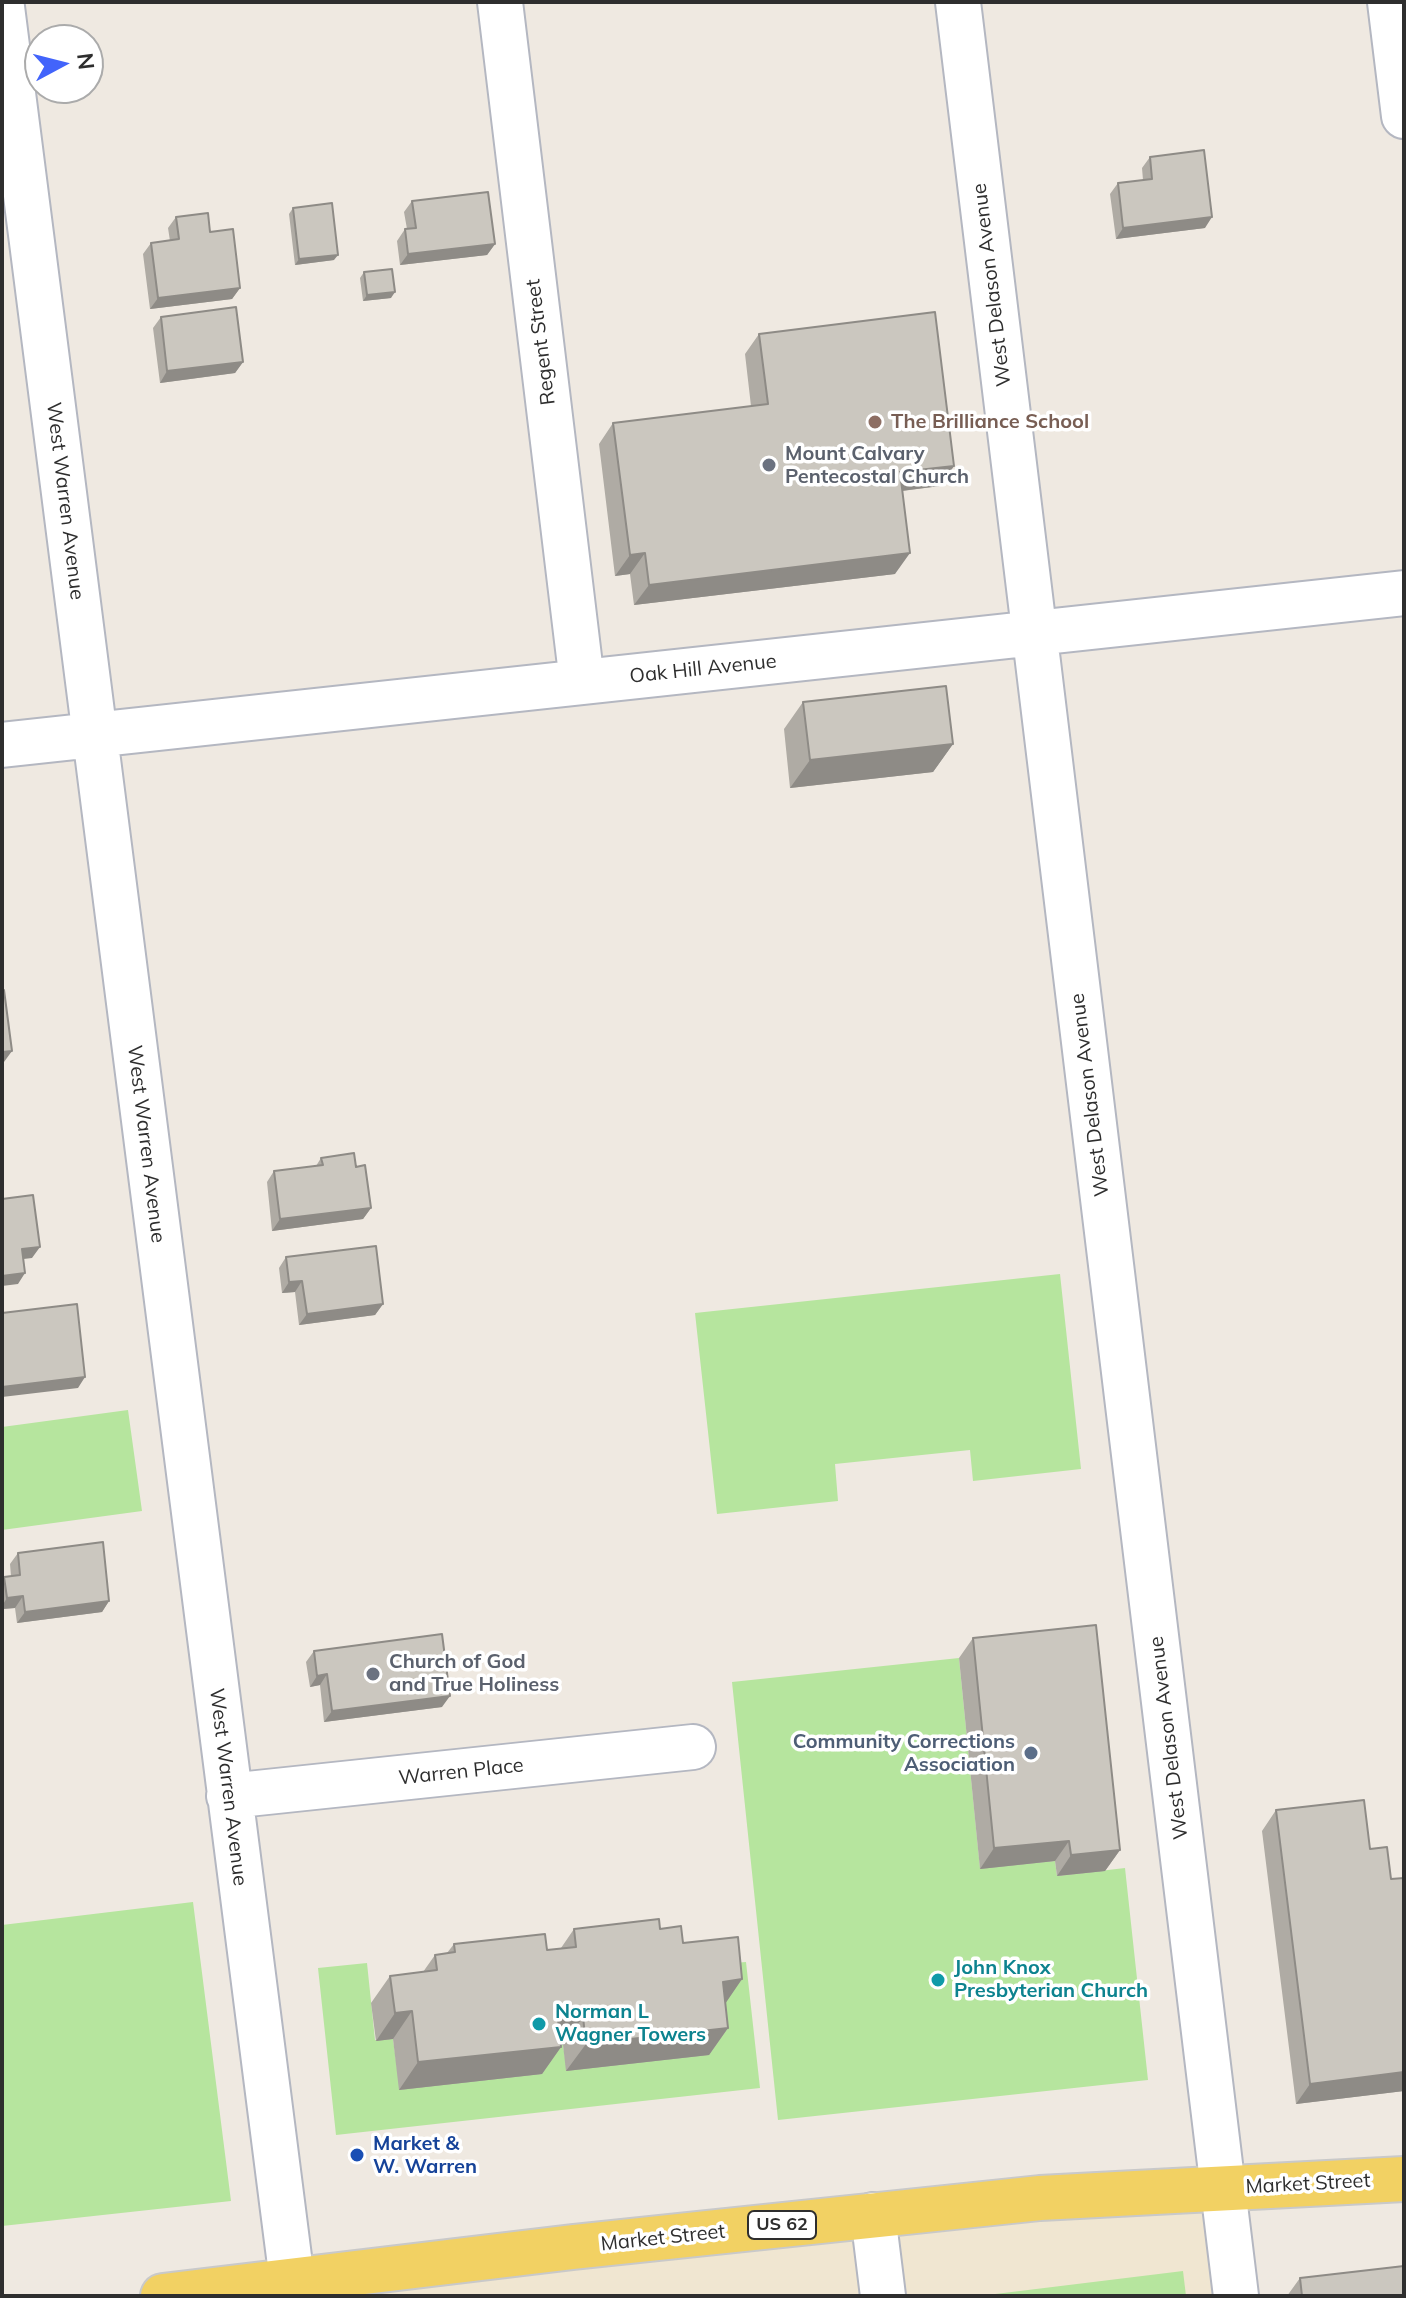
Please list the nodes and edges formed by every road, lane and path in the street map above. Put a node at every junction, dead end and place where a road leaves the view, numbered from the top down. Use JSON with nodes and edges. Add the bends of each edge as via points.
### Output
{"nodes":[{"id":1,"x":500,"y":2,"type":"edge"},
{"id":2,"x":958,"y":2,"type":"edge"},
{"id":3,"x":1390,"y":2,"type":"edge"},
{"id":4,"x":2,"y":7,"type":"edge"},
{"id":5,"x":1404,"y":116,"type":"edge"},
{"id":6,"x":1404,"y":593,"type":"edge"},
{"id":7,"x":1034,"y":634,"type":"junction"},
{"id":8,"x":582,"y":682,"type":"junction"},
{"id":9,"x":95,"y":734,"type":"junction"},
{"id":10,"x":2,"y":745,"type":"edge"},
{"id":11,"x":693,"y":1747,"type":"dead end"},
{"id":12,"x":229,"y":1796,"type":"junction"},
{"id":13,"x":1404,"y":2179,"type":"edge"},
{"id":14,"x":1223,"y":2188,"type":"junction"},
{"id":15,"x":873,"y":2215,"type":"junction"},
{"id":16,"x":293,"y":2288,"type":"edge"},
{"id":17,"x":163,"y":2296,"type":"edge"},
{"id":18,"x":883,"y":2296,"type":"edge"},
{"id":19,"x":1236,"y":2296,"type":"edge"}],
"edges":[{"from":1,"to":8,"type":"street","name":"Regent Street"},
{"from":2,"to":7,"type":"street","name":"West Delason Avenue"},
{"from":3,"to":5,"type":"street"},
{"from":4,"to":9,"type":"street","name":"West Warren Avenue"},
{"from":6,"to":7,"type":"street","name":"Oak Hill Avenue"},
{"from":7,"to":8,"type":"street","name":"Oak Hill Avenue"},
{"from":7,"to":14,"type":"street","name":"West Delason Avenue"},
{"from":8,"to":9,"type":"street","name":"Oak Hill Avenue"},
{"from":9,"to":10,"type":"street","name":"Oak Hill Avenue"},
{"from":9,"to":12,"type":"street","name":"West Warren Avenue"},
{"from":11,"to":12,"type":"street","name":"Warren Place"},
{"from":12,"to":16,"type":"street","name":"West Warren Avenue"},
{"from":13,"to":14,"type":"main road","name":"Market Street","number":"US 62"},
{"from":14,"to":15,"type":"main road","name":"Market Street","number":"US 62","via":[[1040,2198]]},
{"from":14,"to":19,"type":"street","name":"West Delason Avenue"},
{"from":15,"to":16,"type":"main road","name":"Market Street","number":"US 62"},
{"from":15,"to":18,"type":"street"},
{"from":16,"to":17,"type":"main road","name":"Market Street","number":"US 62"}]}
